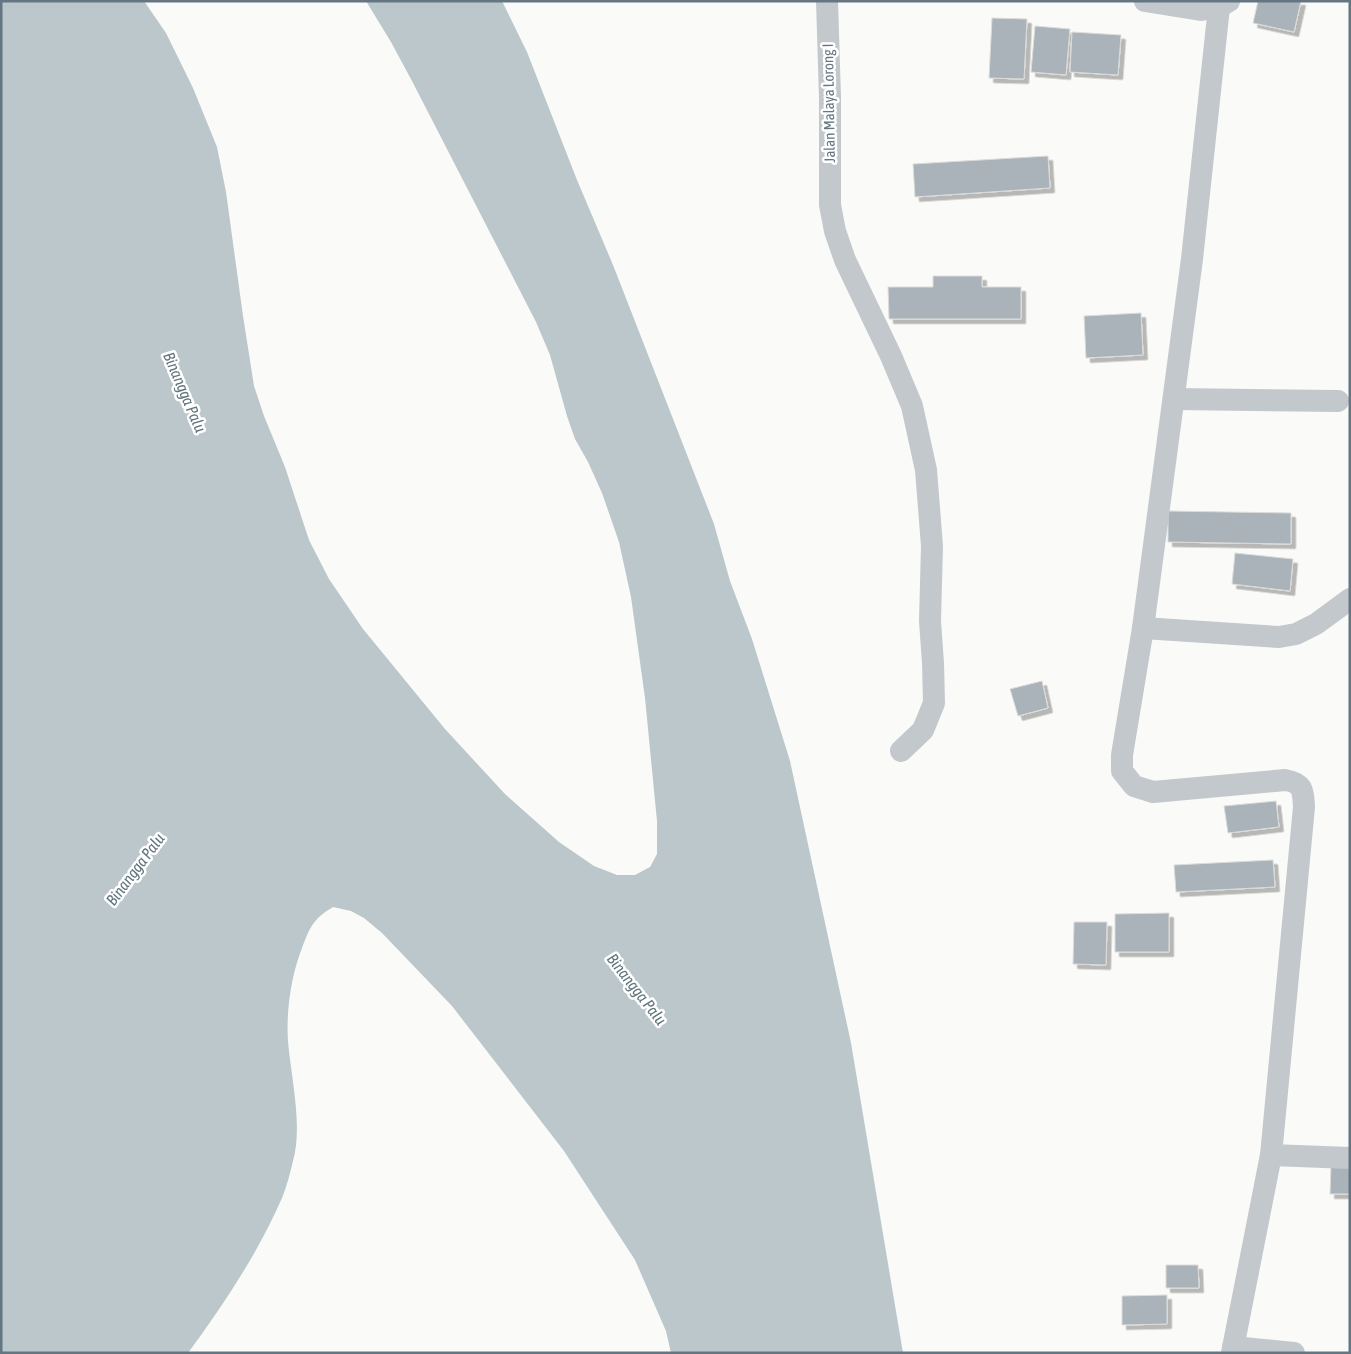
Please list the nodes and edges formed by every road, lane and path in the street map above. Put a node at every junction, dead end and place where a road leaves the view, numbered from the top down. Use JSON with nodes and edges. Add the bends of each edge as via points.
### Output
{"nodes":[{"id":1,"x":827,"y":1,"type":"edge"},
{"id":2,"x":1146,"y":1,"type":"edge"},
{"id":3,"x":1224,"y":4,"type":"edge"},
{"id":4,"x":1174,"y":399,"type":"junction"},
{"id":5,"x":1338,"y":401,"type":"dead end"},
{"id":6,"x":1350,"y":599,"type":"edge"},
{"id":7,"x":1143,"y":628,"type":"junction"},
{"id":8,"x":901,"y":751,"type":"dead end"},
{"id":9,"x":1270,"y":1155,"type":"junction"},
{"id":10,"x":1350,"y":1158,"type":"edge"},
{"id":11,"x":1232,"y":1350,"type":"edge"},
{"id":12,"x":1294,"y":1353,"type":"edge"}],
"edges":[{"from":1,"to":8,"type":"street","name":"Jalan Malaya Lorong I","via":[[830,206],[835,231],[845,260],[912,406],[926,470],[932,546],[930,621],[934,703],[923,730]]},
{"from":2,"to":3,"type":"street","via":[[1201,10]]},
{"from":3,"to":4,"type":"street"},
{"from":4,"to":5,"type":"street"},
{"from":4,"to":7,"type":"street"},
{"from":6,"to":7,"type":"street","via":[[1316,624],[1296,634],[1279,637]]},
{"from":7,"to":9,"type":"street","via":[[1122,755],[1122,771],[1134,786],[1153,792],[1285,780],[1294,782],[1304,794]]},
{"from":9,"to":10,"type":"street"},
{"from":9,"to":11,"type":"street"},
{"from":11,"to":12,"type":"street"}]}
